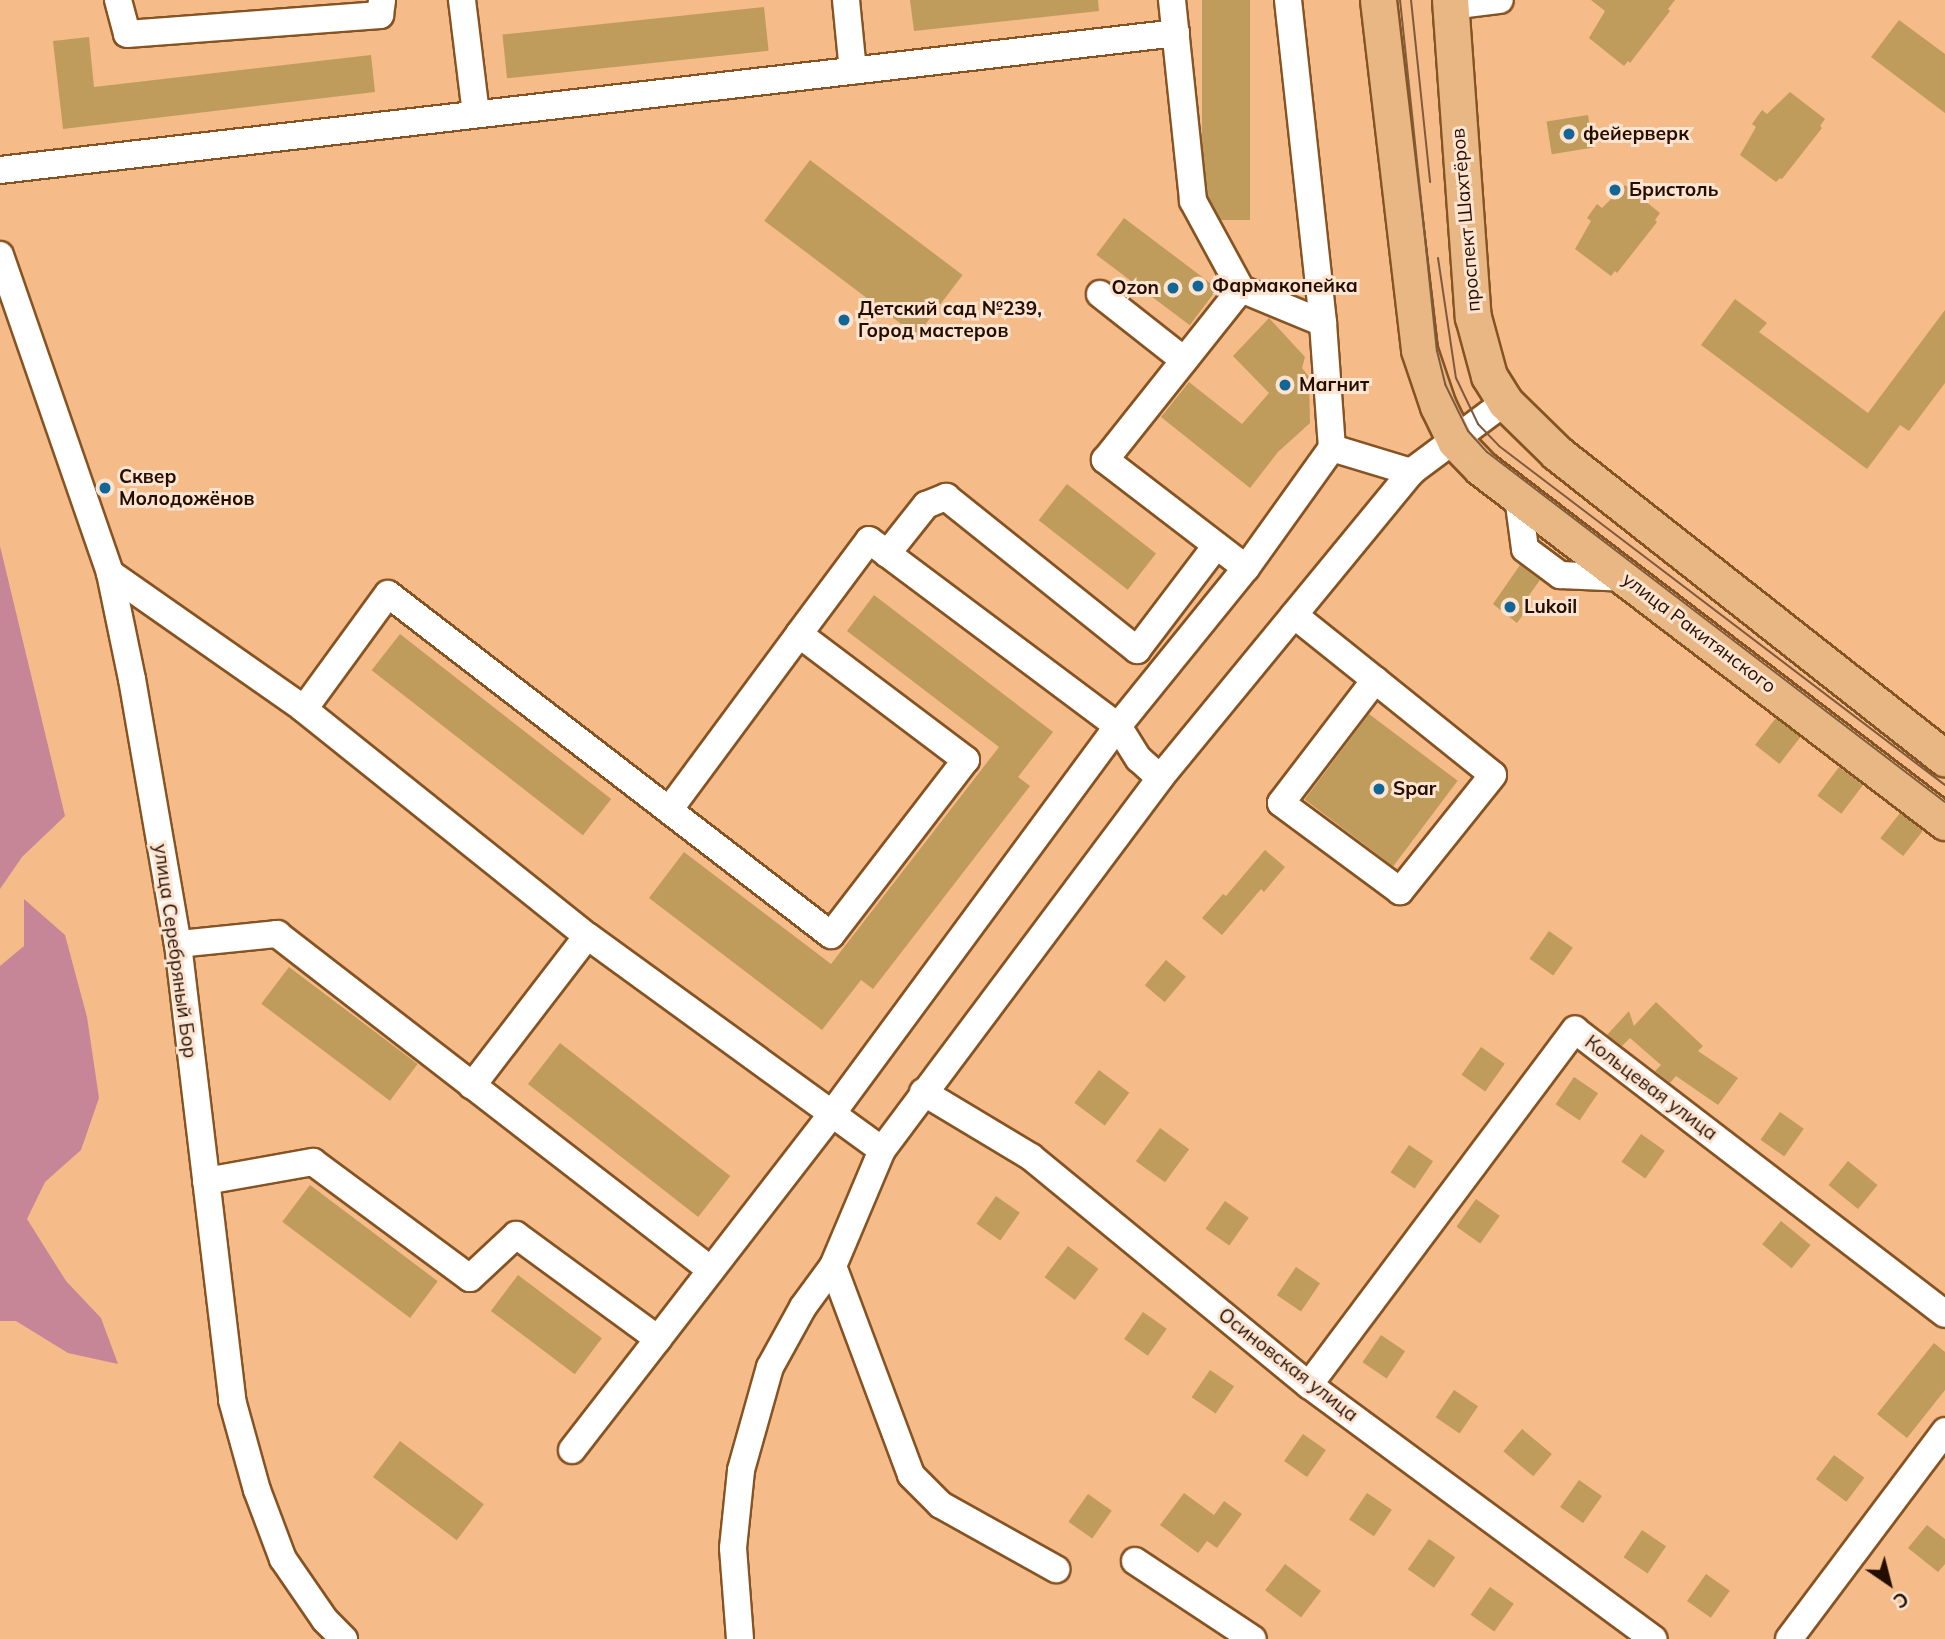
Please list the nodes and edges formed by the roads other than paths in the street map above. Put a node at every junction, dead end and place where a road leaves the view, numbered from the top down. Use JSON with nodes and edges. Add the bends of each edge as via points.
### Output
{"nodes":[{"id":1,"x":118,"y":0,"type":"edge"},
{"id":2,"x":382,"y":0,"type":"edge"},
{"id":3,"x":462,"y":0,"type":"edge"},
{"id":4,"x":846,"y":0,"type":"edge"},
{"id":5,"x":1172,"y":0,"type":"edge"},
{"id":6,"x":1288,"y":0,"type":"edge"},
{"id":7,"x":1378,"y":0,"type":"edge"},
{"id":8,"x":1500,"y":0,"type":"edge"},
{"id":9,"x":1450,"y":3,"type":"edge"},
{"id":10,"x":1175,"y":33,"type":"junction"},
{"id":11,"x":853,"y":71,"type":"junction"},
{"id":12,"x":476,"y":114,"type":"junction"},
{"id":13,"x":0,"y":170,"type":"edge"},
{"id":14,"x":0,"y":255,"type":"edge"},
{"id":15,"x":1241,"y":289,"type":"junction"},
{"id":16,"x":1100,"y":294,"type":"dead end"},
{"id":17,"x":1323,"y":323,"type":"junction"},
{"id":18,"x":1184,"y":360,"type":"junction"},
{"id":19,"x":1505,"y":402,"type":"junction"},
{"id":20,"x":1455,"y":441,"type":"junction"},
{"id":21,"x":1332,"y":448,"type":"junction"},
{"id":22,"x":1411,"y":472,"type":"junction"},
{"id":23,"x":1216,"y":545,"type":"junction"},
{"id":24,"x":887,"y":554,"type":"junction"},
{"id":25,"x":1246,"y":568,"type":"junction"},
{"id":26,"x":110,"y":573,"type":"junction"},
{"id":27,"x":1294,"y":615,"type":"junction"},
{"id":28,"x":799,"y":634,"type":"junction"},
{"id":29,"x":1375,"y":680,"type":"junction"},
{"id":30,"x":304,"y":709,"type":"junction"},
{"id":31,"x":1118,"y":726,"type":"junction"},
{"id":32,"x":1945,"y":758,"type":"edge"},
{"id":33,"x":1160,"y":778,"type":"junction"},
{"id":34,"x":669,"y":810,"type":"junction"},
{"id":35,"x":1945,"y":822,"type":"edge"},
{"id":36,"x":586,"y":936,"type":"junction"},
{"id":37,"x":178,"y":944,"type":"junction"},
{"id":38,"x":472,"y":1086,"type":"junction"},
{"id":39,"x":923,"y":1092,"type":"junction"},
{"id":40,"x":831,"y":1115,"type":"junction"},
{"id":41,"x":883,"y":1150,"type":"junction"},
{"id":42,"x":206,"y":1181,"type":"junction"},
{"id":43,"x":833,"y":1266,"type":"junction"},
{"id":44,"x":711,"y":1270,"type":"junction"},
{"id":45,"x":1945,"y":1314,"type":"edge"},
{"id":46,"x":658,"y":1339,"type":"junction"},
{"id":47,"x":1310,"y":1385,"type":"junction"},
{"id":48,"x":1945,"y":1431,"type":"edge"},
{"id":49,"x":572,"y":1450,"type":"dead end"},
{"id":50,"x":1135,"y":1561,"type":"dead end"},
{"id":51,"x":1056,"y":1569,"type":"dead end"},
{"id":52,"x":344,"y":1639,"type":"edge"},
{"id":53,"x":740,"y":1639,"type":"edge"},
{"id":54,"x":1254,"y":1639,"type":"edge"},
{"id":55,"x":1653,"y":1639,"type":"edge"},
{"id":56,"x":1789,"y":1639,"type":"edge"}],
"edges":[{"from":1,"to":2,"type":"street","via":[[127,34],[380,15]]},
{"from":3,"to":12,"type":"street"},
{"from":4,"to":11,"type":"street"},
{"from":5,"to":10,"type":"street"},
{"from":6,"to":17,"type":"street"},
{"from":7,"to":20,"type":"main road","via":[[1419,350]]},
{"from":8,"to":9,"type":"street"},
{"from":9,"to":19,"type":"main road","name":"проспект Шахтёров","via":[[1473,317],[1489,376]]},
{"from":10,"to":11,"type":"street"},
{"from":10,"to":15,"type":"street","via":[[1192,201]]},
{"from":11,"to":12,"type":"street"},
{"from":12,"to":13,"type":"street"},
{"from":14,"to":26,"type":"street","name":"улица Серебряный Бор"},
{"from":15,"to":17,"type":"street"},
{"from":15,"to":18,"type":"street"},
{"from":16,"to":18,"type":"street"},
{"from":17,"to":21,"type":"street"},
{"from":18,"to":23,"type":"street","via":[[1105,460]]},
{"from":19,"to":20,"type":"street"},
{"from":19,"to":32,"type":"main road","name":"проспект Шахтёров","via":[[1557,453]]},
{"from":20,"to":22,"type":"street"},
{"from":20,"to":35,"type":"main road","name":"улица Ракитянского","via":[[1518,497]]},
{"from":21,"to":22,"type":"street"},
{"from":21,"to":25,"type":"street"},
{"from":22,"to":27,"type":"street"},
{"from":23,"to":24,"type":"street","via":[[1137,650],[946,497],[926,505]]},
{"from":23,"to":25,"type":"street"},
{"from":24,"to":28,"type":"street","via":[[869,540]]},
{"from":24,"to":31,"type":"street"},
{"from":25,"to":31,"type":"street"},
{"from":26,"to":30,"type":"street"},
{"from":26,"to":37,"type":"street","name":"улица Серебряный Бор"},
{"from":27,"to":29,"type":"street"},
{"from":27,"to":33,"type":"street"},
{"from":28,"to":34,"type":"street"},
{"from":28,"to":34,"type":"street","via":[[965,760],[831,935]]},
{"from":29,"to":29,"type":"street","via":[[1493,775],[1400,891],[1280,803]]},
{"from":30,"to":34,"type":"street","via":[[388,594]]},
{"from":30,"to":36,"type":"street"},
{"from":31,"to":33,"type":"street","via":[[1139,759]]},
{"from":31,"to":40,"type":"street"},
{"from":33,"to":39,"type":"street"},
{"from":36,"to":38,"type":"street"},
{"from":36,"to":40,"type":"street"},
{"from":37,"to":38,"type":"street","via":[[277,934]]},
{"from":37,"to":42,"type":"street","name":"улица Серебряный Бор"},
{"from":38,"to":44,"type":"street"},
{"from":39,"to":41,"type":"street"},
{"from":39,"to":47,"type":"street","name":"Осиновская улица","via":[[1031,1157]]},
{"from":40,"to":41,"type":"street"},
{"from":40,"to":44,"type":"street"},
{"from":41,"to":43,"type":"street"},
{"from":42,"to":46,"type":"street","via":[[313,1162],[470,1278],[516,1235]]},
{"from":42,"to":52,"type":"street","name":"улица Серебряный Бор","via":[[232,1400],[257,1490],[283,1559],[325,1620]]},
{"from":43,"to":51,"type":"street","via":[[911,1475],[941,1505]]},
{"from":43,"to":53,"type":"street","via":[[769,1367],[741,1470],[733,1548]]},
{"from":44,"to":46,"type":"street"},
{"from":45,"to":47,"type":"street","name":"Кольцевая улица","via":[[1575,1030]]},
{"from":46,"to":49,"type":"street"},
{"from":47,"to":55,"type":"street","name":"Осиновская улица"},
{"from":48,"to":56,"type":"street"},
{"from":50,"to":54,"type":"street"}]}
